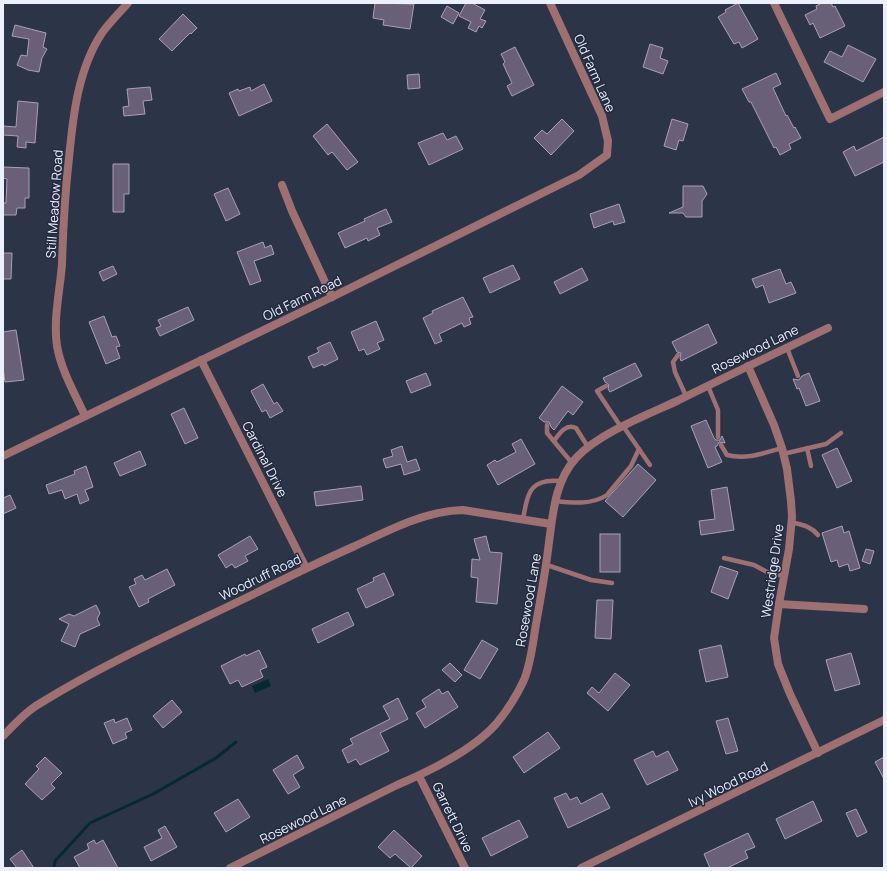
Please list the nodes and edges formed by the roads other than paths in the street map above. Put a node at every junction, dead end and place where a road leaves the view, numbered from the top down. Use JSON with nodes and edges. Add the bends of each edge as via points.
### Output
{"nodes":[{"id":1,"x":128,"y":3,"type":"edge"},
{"id":2,"x":550,"y":3,"type":"edge"},
{"id":3,"x":774,"y":3,"type":"edge"},
{"id":4,"x":884,"y":92,"type":"edge"},
{"id":5,"x":607,"y":155,"type":"joint"},
{"id":6,"x":282,"y":185,"type":"dead end"},
{"id":7,"x":332,"y":297,"type":"junction"},
{"id":8,"x":828,"y":328,"type":"dead end"},
{"id":9,"x":787,"y":348,"type":"junction"},
{"id":10,"x":678,"y":355,"type":"dead end"},
{"id":11,"x":201,"y":360,"type":"junction"},
{"id":12,"x":748,"y":366,"type":"junction"},
{"id":13,"x":798,"y":376,"type":"dead end"},
{"id":14,"x":606,"y":386,"type":"dead end"},
{"id":15,"x":708,"y":386,"type":"junction"},
{"id":16,"x":686,"y":396,"type":"junction"},
{"id":17,"x":85,"y":416,"type":"junction"},
{"id":18,"x":547,"y":425,"type":"dead end"},
{"id":19,"x":622,"y":427,"type":"junction"},
{"id":20,"x":841,"y":433,"type":"dead end"},
{"id":21,"x":718,"y":437,"type":"dead end"},
{"id":22,"x":554,"y":441,"type":"junction"},
{"id":23,"x":826,"y":444,"type":"junction"},
{"id":24,"x":721,"y":445,"type":"dead end"},
{"id":25,"x":588,"y":447,"type":"junction"},
{"id":26,"x":807,"y":448,"type":"junction"},
{"id":27,"x":639,"y":449,"type":"junction"},
{"id":28,"x":828,"y":449,"type":"dead end"},
{"id":29,"x":783,"y":451,"type":"junction"},
{"id":30,"x":3,"y":456,"type":"edge"},
{"id":31,"x":572,"y":463,"type":"junction"},
{"id":32,"x":650,"y":466,"type":"dead end"},
{"id":33,"x":811,"y":466,"type":"dead end"},
{"id":34,"x":562,"y":481,"type":"junction"},
{"id":35,"x":555,"y":501,"type":"junction"},
{"id":36,"x":524,"y":519,"type":"junction"},
{"id":37,"x":791,"y":522,"type":"junction"},
{"id":38,"x":552,"y":524,"type":"junction"},
{"id":39,"x":818,"y":535,"type":"dead end"},
{"id":40,"x":724,"y":558,"type":"dead end"},
{"id":41,"x":546,"y":565,"type":"junction"},
{"id":42,"x":306,"y":568,"type":"junction"},
{"id":43,"x":784,"y":576,"type":"junction"},
{"id":44,"x":612,"y":583,"type":"dead end"},
{"id":45,"x":779,"y":604,"type":"junction"},
{"id":46,"x":864,"y":609,"type":"dead end"},
{"id":47,"x":884,"y":720,"type":"edge"},
{"id":48,"x":3,"y":736,"type":"edge"},
{"id":49,"x":818,"y":753,"type":"junction"},
{"id":50,"x":419,"y":776,"type":"junction"},
{"id":51,"x":249,"y":859,"type":"junction"},
{"id":52,"x":230,"y":868,"type":"edge"},
{"id":53,"x":251,"y":868,"type":"edge"},
{"id":54,"x":464,"y":868,"type":"edge"},
{"id":55,"x":581,"y":868,"type":"edge"}],
"edges":[{"from":1,"to":17,"type":"street","name":"Still Meadow Road","via":[[102,34],[77,94],[64,202],[62,266],[56,325],[57,346]]},
{"from":2,"to":5,"type":"street","name":"Old Farm Lane","via":[[602,116],[608,141]]},
{"from":3,"to":4,"type":"street","via":[[830,119]]},
{"from":5,"to":7,"type":"street","name":"Old Farm Road","via":[[579,175]]},
{"from":6,"to":7,"type":"street"},
{"from":7,"to":11,"type":"street","name":"Old Farm Road"},
{"from":8,"to":9,"type":"street","name":"Rosewood Lane"},
{"from":9,"to":12,"type":"street","name":"Rosewood Lane"},
{"from":9,"to":13,"type":"lane"},
{"from":10,"to":16,"type":"lane","via":[[672,362],[673,368]]},
{"from":11,"to":17,"type":"street","name":"Old Farm Road"},
{"from":11,"to":42,"type":"street","name":"Cardinal Drive"},
{"from":12,"to":15,"type":"street","name":"Rosewood Lane"},
{"from":12,"to":29,"type":"street","name":"Westridge Drive"},
{"from":14,"to":19,"type":"lane","via":[[597,391]]},
{"from":15,"to":16,"type":"street","name":"Rosewood Lane"},
{"from":15,"to":21,"type":"lane","via":[[718,410]]},
{"from":16,"to":19,"type":"street","name":"Rosewood Lane"},
{"from":17,"to":30,"type":"street","name":"Old Farm Road"},
{"from":18,"to":22,"type":"lane","via":[[547,433]]},
{"from":19,"to":25,"type":"street","name":"Rosewood Lane"},
{"from":19,"to":27,"type":"lane"},
{"from":20,"to":23,"type":"lane"},
{"from":22,"to":25,"type":"lane","via":[[563,430],[573,426]]},
{"from":22,"to":31,"type":"lane"},
{"from":23,"to":26,"type":"lane"},
{"from":23,"to":28,"type":"lane"},
{"from":24,"to":29,"type":"lane","via":[[727,455],[734,457]]},
{"from":25,"to":31,"type":"street","name":"Rosewood Lane"},
{"from":26,"to":29,"type":"lane"},
{"from":26,"to":33,"type":"lane"},
{"from":27,"to":32,"type":"lane"},
{"from":27,"to":35,"type":"lane","via":[[631,466],[607,495],[596,500],[572,503]]},
{"from":29,"to":37,"type":"street","name":"Westridge Drive","via":[[789,485]]},
{"from":31,"to":34,"type":"street","name":"Rosewood Lane"},
{"from":34,"to":35,"type":"street","name":"Rosewood Lane"},
{"from":34,"to":36,"type":"lane","via":[[549,480],[534,486],[526,499]]},
{"from":35,"to":38,"type":"street","name":"Rosewood Lane"},
{"from":36,"to":38,"type":"street","name":"Woodruff Road"},
{"from":36,"to":42,"type":"street","name":"Woodruff Road","via":[[463,510],[432,514],[394,528]]},
{"from":37,"to":39,"type":"lane","via":[[807,526]]},
{"from":37,"to":43,"type":"street","name":"Westridge Drive"},
{"from":38,"to":41,"type":"street","name":"Rosewood Lane"},
{"from":40,"to":43,"type":"lane"},
{"from":41,"to":44,"type":"lane","via":[[591,580]]},
{"from":41,"to":50,"type":"street","name":"Rosewood Lane","via":[[532,650],[524,680],[513,700],[496,724],[481,737]]},
{"from":42,"to":48,"type":"street","name":"Woodruff Road","via":[[90,675],[37,705]]},
{"from":43,"to":45,"type":"street","name":"Westridge Drive"},
{"from":45,"to":46,"type":"street"},
{"from":45,"to":49,"type":"street","name":"Westridge Drive","via":[[774,638],[778,664]]},
{"from":47,"to":49,"type":"street","name":"Ivy Wood Road"},
{"from":49,"to":55,"type":"street","name":"Ivy Wood Road"},
{"from":50,"to":51,"type":"street","name":"Rosewood Lane"},
{"from":50,"to":54,"type":"street","name":"Garrett Drive"},
{"from":51,"to":52,"type":"street","name":"Rosewood Lane"},
{"from":51,"to":53,"type":"street"}]}
